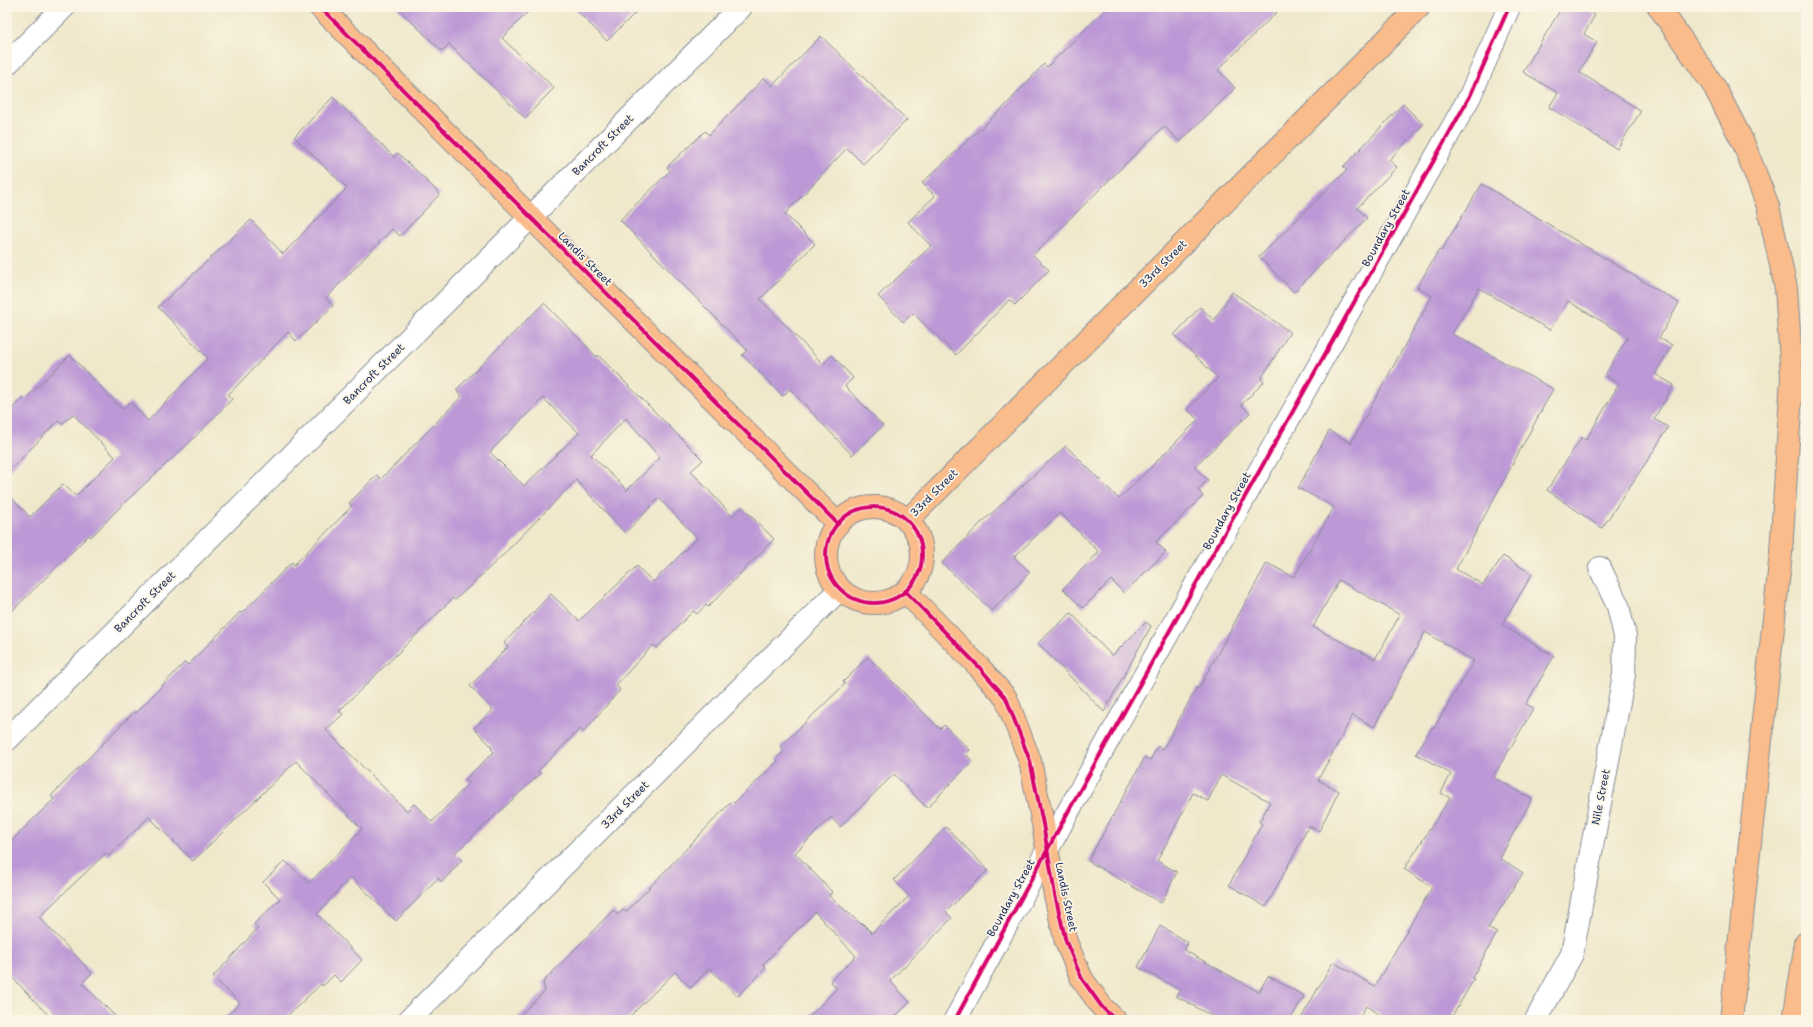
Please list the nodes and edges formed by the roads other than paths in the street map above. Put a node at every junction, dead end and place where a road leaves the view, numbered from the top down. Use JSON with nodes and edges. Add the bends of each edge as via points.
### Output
{"nodes":[{"id":1,"x":64,"y":7,"type":"edge"},
{"id":2,"x":320,"y":7,"type":"edge"},
{"id":3,"x":741,"y":7,"type":"edge"},
{"id":4,"x":1419,"y":7,"type":"edge"},
{"id":5,"x":1509,"y":7,"type":"edge"},
{"id":6,"x":1659,"y":7,"type":"edge"},
{"id":7,"x":7,"y":64,"type":"edge"},
{"id":8,"x":531,"y":217,"type":"junction"},
{"id":9,"x":907,"y":521,"type":"junction"},
{"id":10,"x":838,"y":524,"type":"junction"},
{"id":11,"x":1600,"y":568,"type":"dead end"},
{"id":12,"x":840,"y":589,"type":"junction"},
{"id":13,"x":906,"y":592,"type":"junction"},
{"id":14,"x":7,"y":740,"type":"edge"},
{"id":15,"x":1048,"y":850,"type":"junction"},
{"id":16,"x":1806,"y":943,"type":"edge"},
{"id":17,"x":409,"y":1020,"type":"edge"},
{"id":18,"x":955,"y":1020,"type":"edge"},
{"id":19,"x":1115,"y":1020,"type":"edge"},
{"id":20,"x":1536,"y":1020,"type":"edge"},
{"id":21,"x":1731,"y":1020,"type":"edge"},
{"id":22,"x":1794,"y":1020,"type":"edge"}],
"edges":[{"from":1,"to":7,"type":"street"},
{"from":2,"to":8,"type":"main road","name":"Landis Street"},
{"from":3,"to":8,"type":"street","name":"Bancroft Street"},
{"from":4,"to":9,"type":"main road","name":"33rd Street"},
{"from":5,"to":15,"type":"street","name":"Boundary Street","via":[[1470,96]]},
{"from":6,"to":21,"type":"main road","via":[[1714,86],[1743,142],[1768,206],[1786,288],[1792,377],[1781,553]]},
{"from":8,"to":10,"type":"main road","name":"Landis Street"},
{"from":8,"to":14,"type":"street","name":"Bancroft Street"},
{"from":9,"to":10,"type":"main road","via":[[888,509],[873,507],[858,510],[844,517]]},
{"from":9,"to":13,"type":"main road","via":[[915,529],[921,544],[923,560],[918,576]]},
{"from":10,"to":12,"type":"main road","via":[[827,543],[826,558],[829,574]]},
{"from":11,"to":20,"type":"street","name":"Nile Street","via":[[1618,606],[1624,636],[1624,675],[1572,954]]},
{"from":12,"to":13,"type":"main road","via":[[864,603],[880,604],[896,599]]},
{"from":12,"to":17,"type":"street","name":"33rd Street"},
{"from":13,"to":15,"type":"main road","name":"Landis Street","via":[[1006,698],[1030,761]]},
{"from":15,"to":18,"type":"street","name":"Boundary Street"},
{"from":15,"to":19,"type":"main road","name":"Landis Street","via":[[1066,942],[1082,979]]},
{"from":16,"to":22,"type":"main road"}]}
